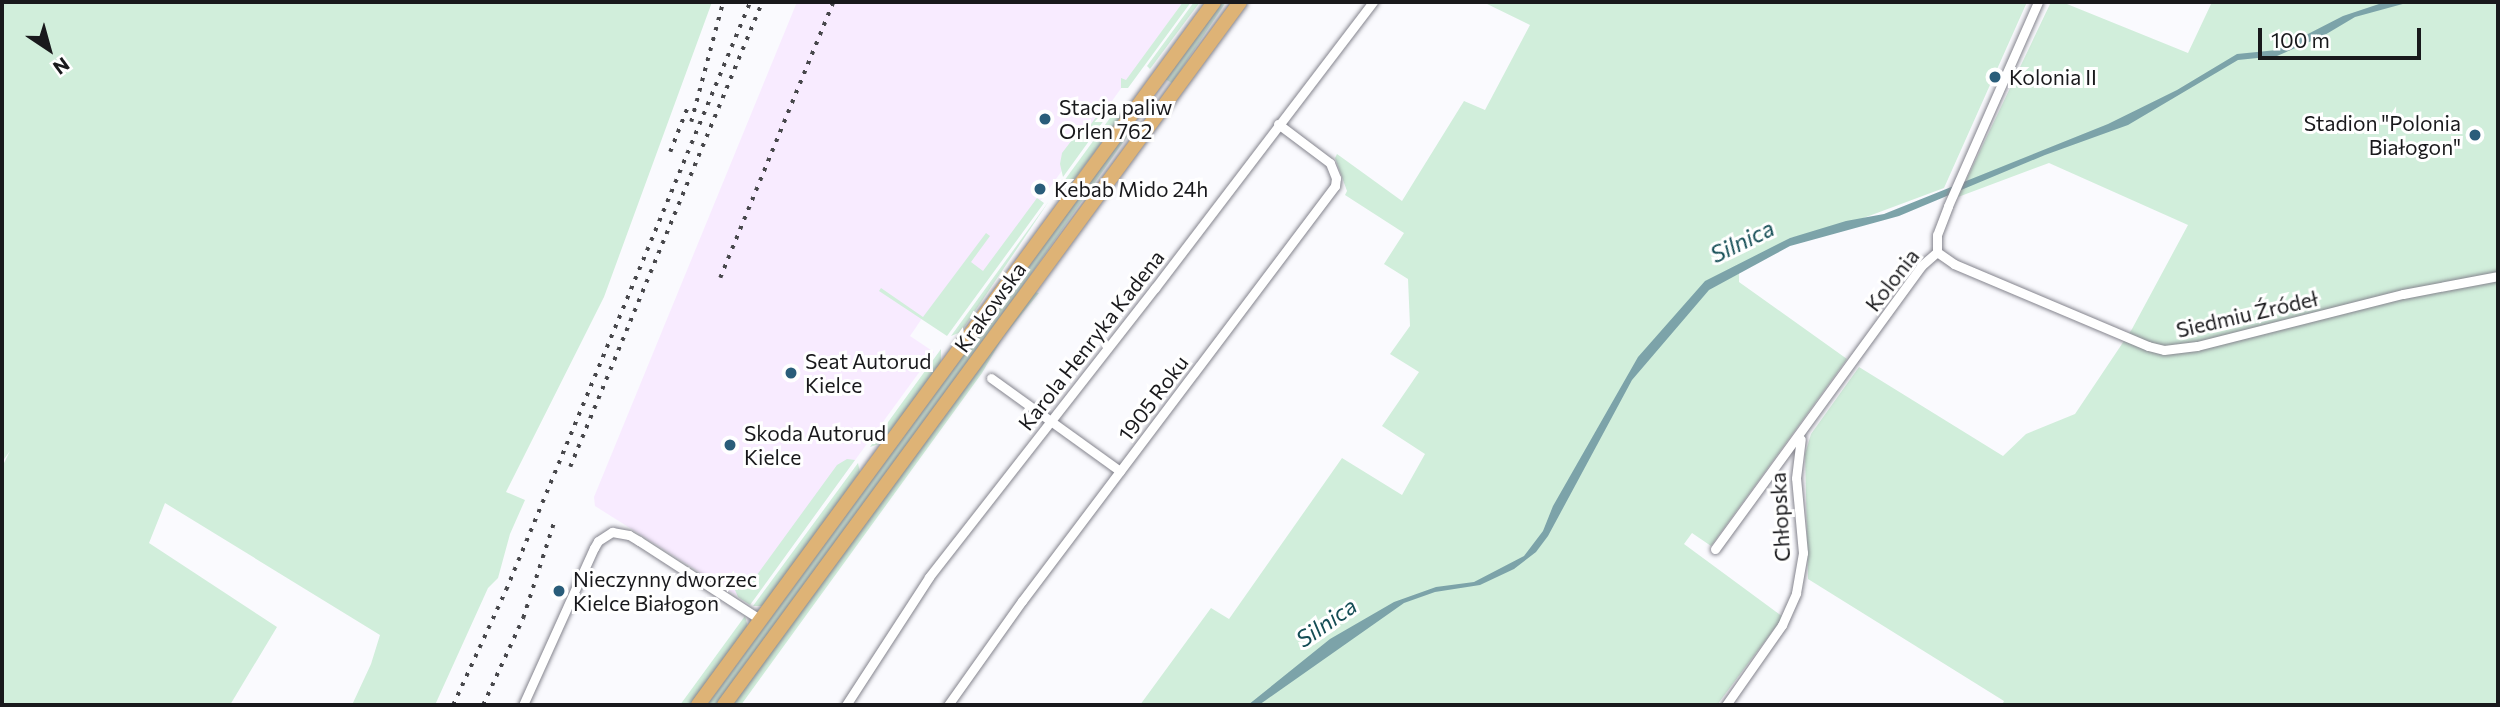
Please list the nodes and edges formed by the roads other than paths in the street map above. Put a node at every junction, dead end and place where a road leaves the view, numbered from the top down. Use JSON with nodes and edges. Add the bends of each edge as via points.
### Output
{"nodes":[{"id":1,"x":1214,"y":2,"type":"edge"},
{"id":2,"x":1240,"y":2,"type":"edge"},
{"id":3,"x":1373,"y":2,"type":"edge"},
{"id":4,"x":2038,"y":2,"type":"edge"},
{"id":5,"x":1278,"y":124,"type":"junction"},
{"id":6,"x":1937,"y":252,"type":"junction"},
{"id":7,"x":2498,"y":276,"type":"edge"},
{"id":8,"x":991,"y":378,"type":"dead end"},
{"id":9,"x":1050,"y":420,"type":"junction"},
{"id":10,"x":1802,"y":433,"type":"junction"},
{"id":11,"x":1120,"y":471,"type":"junction"},
{"id":12,"x":1715,"y":549,"type":"dead end"},
{"id":13,"x":761,"y":620,"type":"junction"},
{"id":14,"x":523,"y":705,"type":"edge"},
{"id":15,"x":698,"y":705,"type":"edge"},
{"id":16,"x":724,"y":705,"type":"edge"},
{"id":17,"x":846,"y":705,"type":"edge"},
{"id":18,"x":948,"y":705,"type":"edge"},
{"id":19,"x":1726,"y":705,"type":"edge"}],
"edges":[{"from":1,"to":13,"type":"main road","name":"Krakowska"},
{"from":2,"to":16,"type":"main road","name":"Krakowska"},
{"from":3,"to":5,"type":"street","name":"Karola Henryka Kadena"},
{"from":4,"to":6,"type":"street","name":"Kolonia","via":[[1958,181],[1937,235]]},
{"from":5,"to":9,"type":"street","name":"Karola Henryka Kadena"},
{"from":5,"to":11,"type":"street","name":"1905 Roku","via":[[1330,163],[1335,186]]},
{"from":6,"to":7,"type":"street","name":"Siedmiu Źródeł","via":[[1954,264],[2164,350]]},
{"from":6,"to":10,"type":"street","name":"Kolonia","via":[[1921,266]]},
{"from":8,"to":9,"type":"street"},
{"from":9,"to":11,"type":"street"},
{"from":9,"to":17,"type":"street","name":"Karola Henryka Kadena","via":[[929,577]]},
{"from":10,"to":12,"type":"street","name":"Kolonia"},
{"from":10,"to":19,"type":"street","name":"Chłopska","via":[[1796,478],[1803,553],[1796,593],[1782,625]]},
{"from":11,"to":18,"type":"street","name":"1905 Roku"},
{"from":13,"to":14,"type":"street","via":[[629,535],[612,532],[594,548]]},
{"from":13,"to":15,"type":"main road","name":"Krakowska"}]}
